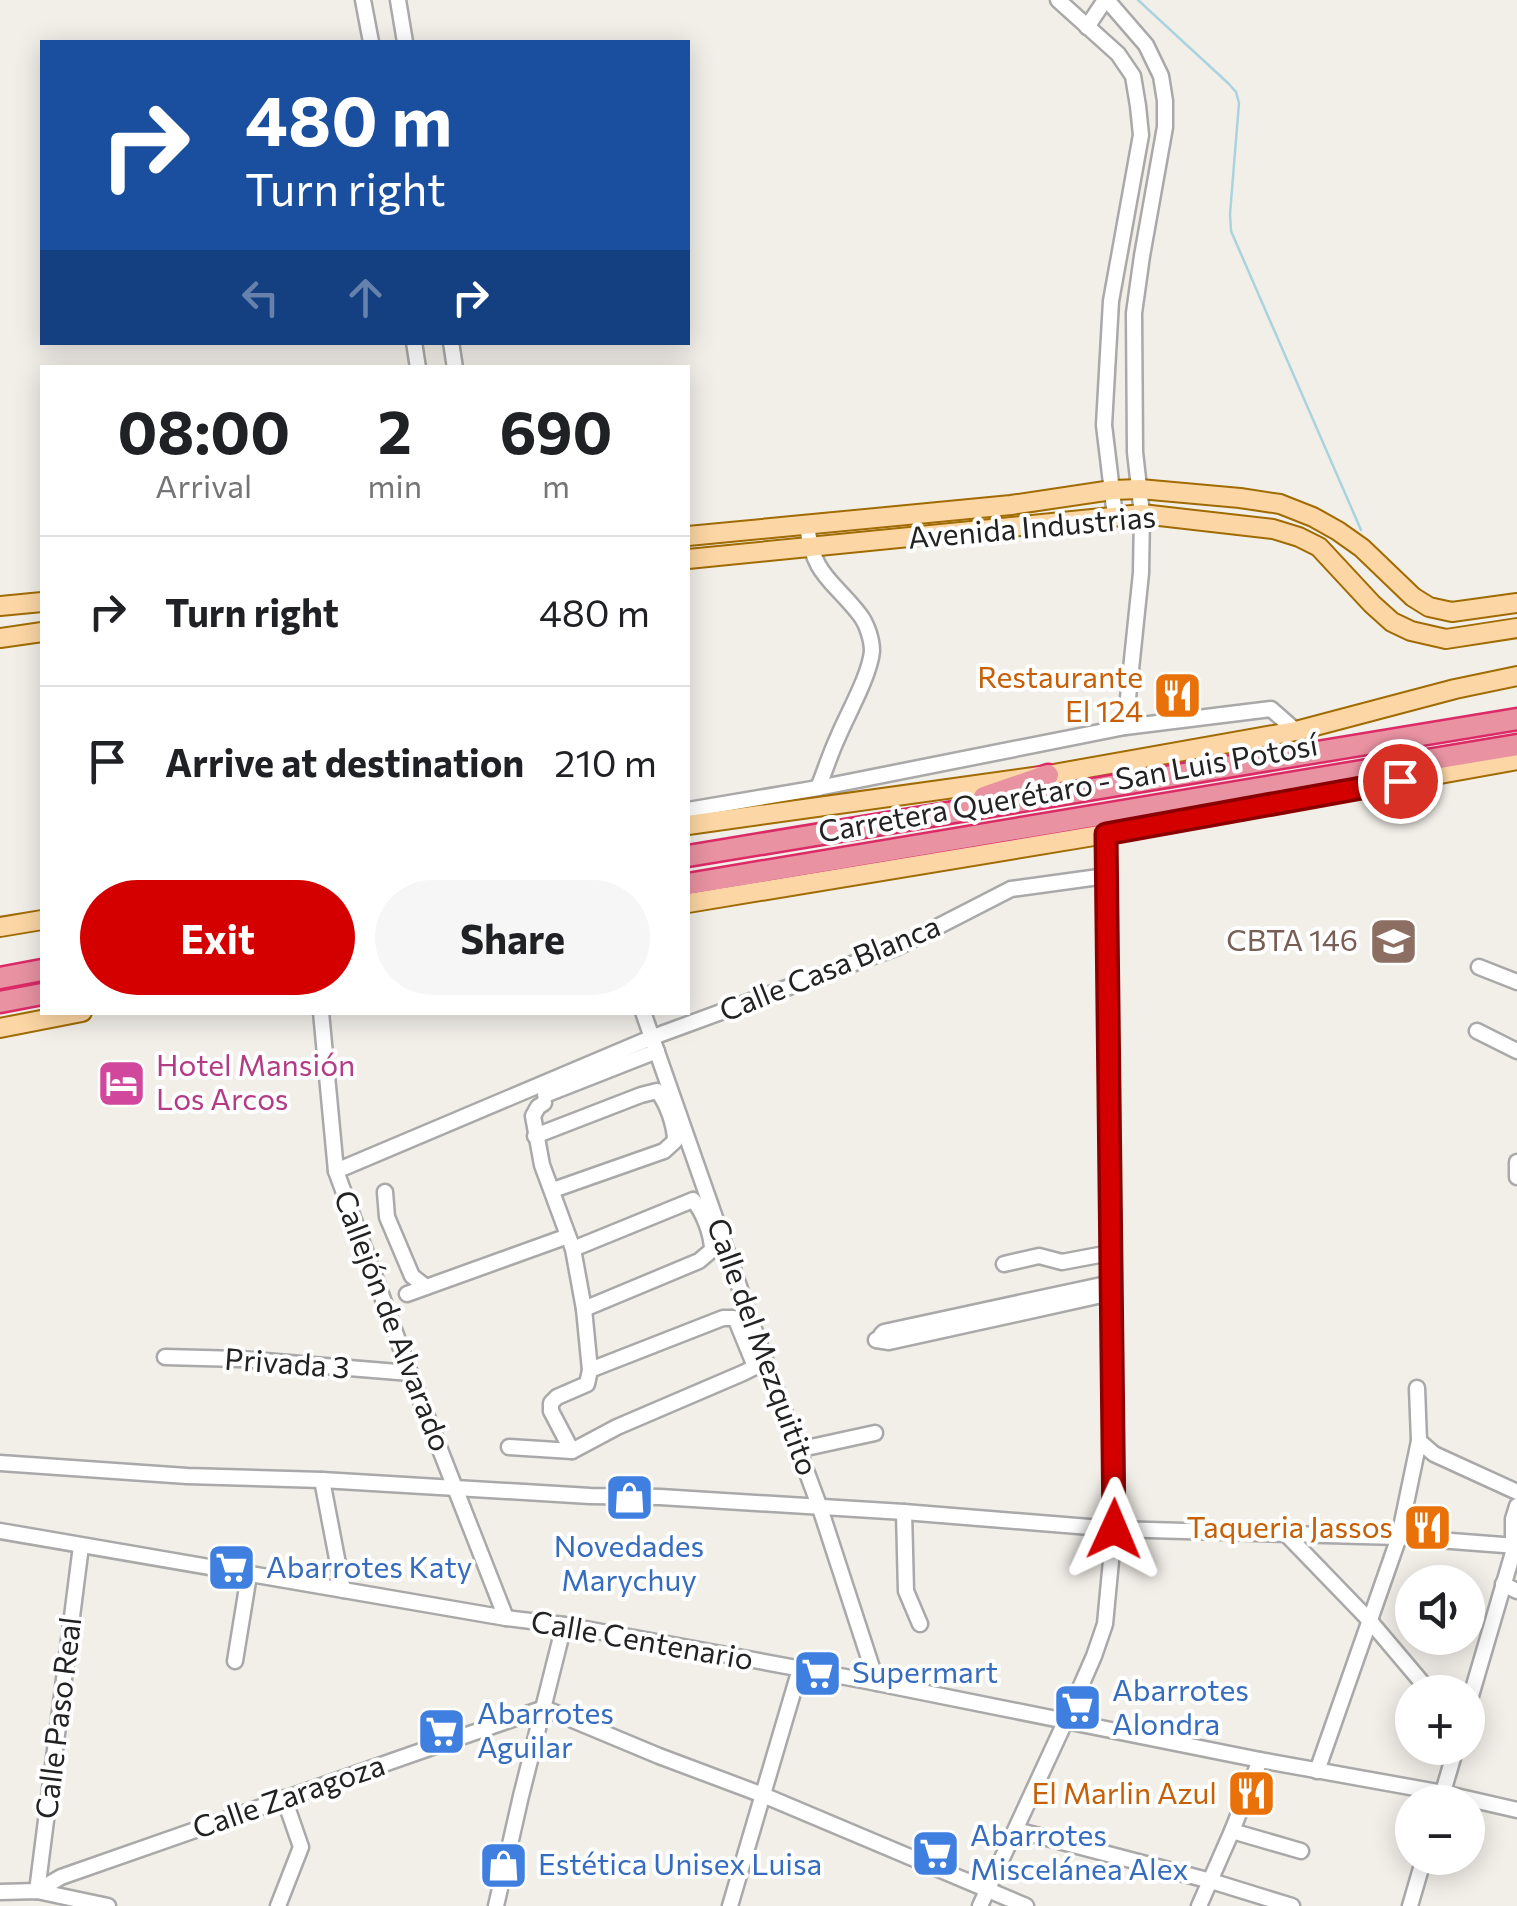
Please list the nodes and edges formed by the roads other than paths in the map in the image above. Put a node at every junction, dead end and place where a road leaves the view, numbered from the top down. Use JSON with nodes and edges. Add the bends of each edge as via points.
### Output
{"nodes":[{"id":1,"x":364,"y":0,"type":"edge"},
{"id":2,"x":398,"y":0,"type":"edge"},
{"id":3,"x":1058,"y":0,"type":"edge"},
{"id":4,"x":1106,"y":0,"type":"edge"},
{"id":5,"x":1087,"y":27,"type":"junction"},
{"id":6,"x":371,"y":40,"type":"edge"},
{"id":7,"x":405,"y":40,"type":"edge"},
{"id":8,"x":1140,"y":488,"type":"junction"},
{"id":9,"x":1112,"y":490,"type":"junction"},
{"id":10,"x":1142,"y":514,"type":"junction"},
{"id":11,"x":1116,"y":516,"type":"junction"},
{"id":12,"x":807,"y":525,"type":"junction"},
{"id":13,"x":690,"y":536,"type":"edge"},
{"id":14,"x":810,"y":548,"type":"junction"},
{"id":15,"x":690,"y":559,"type":"edge"},
{"id":16,"x":40,"y":602,"type":"edge"},
{"id":17,"x":1517,"y":603,"type":"edge"},
{"id":18,"x":0,"y":606,"type":"edge"},
{"id":19,"x":1517,"y":628,"type":"edge"},
{"id":20,"x":40,"y":632,"type":"edge"},
{"id":21,"x":0,"y":638,"type":"edge"},
{"id":22,"x":1517,"y":676,"type":"edge"},
{"id":23,"x":1517,"y":719,"type":"edge"},
{"id":24,"x":1125,"y":727,"type":"junction"},
{"id":25,"x":1296,"y":730,"type":"junction"},
{"id":26,"x":1517,"y":745,"type":"edge"},
{"id":27,"x":1517,"y":760,"type":"edge"},
{"id":28,"x":1048,"y":775,"type":"junction"},
{"id":29,"x":818,"y":788,"type":"junction"},
{"id":30,"x":690,"y":810,"type":"edge"},
{"id":31,"x":931,"y":816,"type":"junction"},
{"id":32,"x":690,"y":825,"type":"edge"},
{"id":33,"x":1106,"y":834,"type":"junction"},
{"id":34,"x":690,"y":856,"type":"edge"},
{"id":35,"x":1106,"y":876,"type":"junction"},
{"id":36,"x":691,"y":884,"type":"edge"},
{"id":37,"x":690,"y":903,"type":"edge"},
{"id":38,"x":40,"y":920,"type":"edge"},
{"id":39,"x":0,"y":927,"type":"edge"},
{"id":40,"x":1479,"y":967,"type":"dead end"},
{"id":41,"x":40,"y":970,"type":"edge"},
{"id":42,"x":0,"y":978,"type":"edge"},
{"id":43,"x":1517,"y":982,"type":"edge"},
{"id":44,"x":40,"y":995,"type":"edge"},
{"id":45,"x":0,"y":1002,"type":"edge"},
{"id":46,"x":67,"y":1015,"type":"edge"},
{"id":47,"x":321,"y":1015,"type":"edge"},
{"id":48,"x":644,"y":1015,"type":"edge"},
{"id":49,"x":0,"y":1028,"type":"edge"},
{"id":50,"x":1476,"y":1031,"type":"dead end"},
{"id":51,"x":655,"y":1044,"type":"junction"},
{"id":52,"x":1517,"y":1051,"type":"edge"},
{"id":53,"x":544,"y":1094,"type":"junction"},
{"id":54,"x":536,"y":1132,"type":"junction"},
{"id":55,"x":1517,"y":1162,"type":"edge"},
{"id":56,"x":336,"y":1171,"type":"junction"},
{"id":57,"x":1517,"y":1177,"type":"edge"},
{"id":58,"x":552,"y":1190,"type":"junction"},
{"id":59,"x":385,"y":1192,"type":"dead end"},
{"id":60,"x":570,"y":1243,"type":"junction"},
{"id":61,"x":1110,"y":1253,"type":"junction"},
{"id":62,"x":1004,"y":1264,"type":"dead end"},
{"id":63,"x":426,"y":1288,"type":"junction"},
{"id":64,"x":1111,"y":1288,"type":"junction"},
{"id":65,"x":407,"y":1294,"type":"dead end"},
{"id":66,"x":584,"y":1308,"type":"junction"},
{"id":67,"x":878,"y":1340,"type":"dead end"},
{"id":68,"x":165,"y":1357,"type":"dead end"},
{"id":69,"x":410,"y":1373,"type":"junction"},
{"id":70,"x":589,"y":1377,"type":"junction"},
{"id":71,"x":1417,"y":1388,"type":"dead end"},
{"id":72,"x":876,"y":1432,"type":"dead end"},
{"id":73,"x":1419,"y":1442,"type":"junction"},
{"id":74,"x":509,"y":1447,"type":"dead end"},
{"id":75,"x":797,"y":1450,"type":"junction"},
{"id":76,"x":572,"y":1452,"type":"junction"},
{"id":77,"x":0,"y":1462,"type":"edge"},
{"id":78,"x":322,"y":1480,"type":"junction"},
{"id":79,"x":455,"y":1489,"type":"junction"},
{"id":80,"x":1517,"y":1492,"type":"edge"},
{"id":81,"x":1517,"y":1506,"type":"edge"},
{"id":82,"x":820,"y":1508,"type":"junction"},
{"id":83,"x":904,"y":1512,"type":"junction"},
{"id":84,"x":1114,"y":1529,"type":"junction"},
{"id":85,"x":0,"y":1531,"type":"edge"},
{"id":86,"x":1284,"y":1532,"type":"junction"},
{"id":87,"x":1399,"y":1537,"type":"junction"},
{"id":88,"x":1516,"y":1544,"type":"edge"},
{"id":89,"x":81,"y":1546,"type":"junction"},
{"id":90,"x":250,"y":1575,"type":"junction"},
{"id":91,"x":1510,"y":1588,"type":"edge"},
{"id":92,"x":343,"y":1590,"type":"junction"},
{"id":93,"x":506,"y":1618,"type":"junction"},
{"id":94,"x":1370,"y":1621,"type":"junction"},
{"id":95,"x":920,"y":1624,"type":"dead end"},
{"id":96,"x":564,"y":1625,"type":"junction"},
{"id":97,"x":234,"y":1661,"type":"dead end"},
{"id":98,"x":800,"y":1669,"type":"junction"},
{"id":99,"x":1416,"y":1675,"type":"edge"},
{"id":100,"x":1479,"y":1675,"type":"edge"},
{"id":101,"x":877,"y":1683,"type":"junction"},
{"id":102,"x":544,"y":1708,"type":"junction"},
{"id":103,"x":1066,"y":1720,"type":"junction"},
{"id":104,"x":1260,"y":1760,"type":"junction"},
{"id":105,"x":1317,"y":1771,"type":"junction"},
{"id":106,"x":1395,"y":1788,"type":"edge"},
{"id":107,"x":763,"y":1795,"type":"junction"},
{"id":108,"x":284,"y":1798,"type":"junction"},
{"id":109,"x":1485,"y":1805,"type":"edge"},
{"id":110,"x":1517,"y":1810,"type":"edge"},
{"id":111,"x":1016,"y":1830,"type":"junction"},
{"id":112,"x":1232,"y":1831,"type":"junction"},
{"id":113,"x":1300,"y":1851,"type":"dead end"},
{"id":114,"x":1419,"y":1875,"type":"edge"},
{"id":115,"x":1211,"y":1881,"type":"junction"},
{"id":116,"x":37,"y":1890,"type":"junction"},
{"id":117,"x":987,"y":1890,"type":"junction"},
{"id":118,"x":0,"y":1892,"type":"edge"},
{"id":119,"x":108,"y":1906,"type":"edge"},
{"id":120,"x":278,"y":1906,"type":"edge"},
{"id":121,"x":496,"y":1906,"type":"edge"},
{"id":122,"x":730,"y":1906,"type":"edge"},
{"id":123,"x":980,"y":1906,"type":"edge"},
{"id":124,"x":1026,"y":1906,"type":"edge"},
{"id":125,"x":1199,"y":1906,"type":"edge"},
{"id":126,"x":1292,"y":1906,"type":"edge"},
{"id":127,"x":1410,"y":1906,"type":"edge"}],
"edges":[{"from":1,"to":6,"type":"street"},
{"from":2,"to":7,"type":"street"},
{"from":3,"to":5,"type":"street"},
{"from":4,"to":5,"type":"street"},
{"from":4,"to":8,"type":"street","via":[[1146,45],[1165,101],[1134,313]]},
{"from":5,"to":9,"type":"street","via":[[1132,76],[1140,135],[1111,300],[1104,425]]},
{"from":8,"to":9,"type":"main road","name":"Avenida Industrias"},
{"from":8,"to":10,"type":"street"},
{"from":8,"to":17,"type":"main road","name":"Avenida Industrias","via":[[1280,504],[1313,517],[1362,548],[1429,607],[1452,612]]},
{"from":9,"to":11,"type":"street"},
{"from":9,"to":12,"type":"main road","name":"Avenida Industrias"},
{"from":10,"to":11,"type":"main road","name":"Avenida Industrias"},
{"from":10,"to":19,"type":"main road","name":"Avenida Industrias","via":[[1299,537],[1319,547],[1392,622],[1412,631],[1446,638]]},
{"from":10,"to":24,"type":"street"},
{"from":11,"to":14,"type":"main road","name":"Avenida Industrias"},
{"from":12,"to":13,"type":"main road","name":"Avenida Industrias"},
{"from":12,"to":14,"type":"street"},
{"from":14,"to":15,"type":"main road","name":"Avenida Industrias"},
{"from":14,"to":29,"type":"street","via":[[821,572],[862,618],[872,652]]},
{"from":16,"to":18,"type":"main road"},
{"from":20,"to":21,"type":"main road"},
{"from":22,"to":25,"type":"main road"},
{"from":23,"to":31,"type":"highway","name":"Carretera Querétaro - San Luis Potosí"},
{"from":24,"to":25,"type":"street","via":[[1271,709]]},
{"from":24,"to":29,"type":"street"},
{"from":25,"to":28,"type":"main road"},
{"from":26,"to":36,"type":"highway","name":"Carretera Querétaro - San Luis Potosí"},
{"from":27,"to":33,"type":"main road"},
{"from":28,"to":31,"type":"highway"},
{"from":28,"to":32,"type":"main road"},
{"from":29,"to":30,"type":"street"},
{"from":31,"to":34,"type":"highway","name":"Carretera Querétaro - San Luis Potosí"},
{"from":33,"to":35,"type":"street"},
{"from":33,"to":37,"type":"main road"},
{"from":35,"to":51,"type":"street","name":"Calle Casa Blanca","via":[[1011,889],[898,948]]},
{"from":35,"to":61,"type":"street"},
{"from":38,"to":39,"type":"main road"},
{"from":40,"to":43,"type":"street"},
{"from":41,"to":42,"type":"highway"},
{"from":44,"to":45,"type":"highway"},
{"from":46,"to":49,"type":"main road"},
{"from":47,"to":56,"type":"street","name":"Callejón de Alvarado"},
{"from":48,"to":51,"type":"street","name":"Calle del Mezquitito"},
{"from":50,"to":52,"type":"street"},
{"from":51,"to":53,"type":"street","name":"Calle Casa Blanca"},
{"from":51,"to":75,"type":"street","name":"Calle del Mezquitito"},
{"from":53,"to":54,"type":"street","via":[[546,1112]]},
{"from":53,"to":56,"type":"street"},
{"from":54,"to":58,"type":"street"},
{"from":54,"to":58,"type":"street","via":[[656,1092],[676,1134],[664,1150]]},
{"from":55,"to":57,"type":"street"},
{"from":56,"to":69,"type":"street","name":"Callejón de Alvarado"},
{"from":58,"to":60,"type":"street"},
{"from":59,"to":63,"type":"street","via":[[387,1217],[412,1276]]},
{"from":60,"to":63,"type":"street"},
{"from":60,"to":66,"type":"street"},
{"from":60,"to":66,"type":"street","via":[[693,1200],[712,1243],[699,1261]]},
{"from":61,"to":62,"type":"street"},
{"from":61,"to":64,"type":"street"},
{"from":63,"to":65,"type":"street"},
{"from":64,"to":67,"type":"street","via":[[884,1332]]},
{"from":64,"to":84,"type":"street"},
{"from":66,"to":70,"type":"street"},
{"from":68,"to":69,"type":"street","name":"Privada 3"},
{"from":69,"to":79,"type":"street","name":"Callejón de Alvarado"},
{"from":70,"to":76,"type":"street","via":[[551,1403]]},
{"from":70,"to":76,"type":"street","via":[[723,1318],[736,1320],[754,1364]]},
{"from":71,"to":73,"type":"street"},
{"from":72,"to":75,"type":"street"},
{"from":73,"to":80,"type":"street"},
{"from":73,"to":87,"type":"street"},
{"from":74,"to":76,"type":"street"},
{"from":75,"to":82,"type":"street","name":"Calle del Mezquitito"},
{"from":77,"to":78,"type":"street"},
{"from":78,"to":79,"type":"street"},
{"from":78,"to":92,"type":"street"},
{"from":79,"to":82,"type":"street"},
{"from":79,"to":93,"type":"street","name":"Callejón de Alvarado"},
{"from":81,"to":88,"type":"street"},
{"from":82,"to":83,"type":"street"},
{"from":82,"to":101,"type":"street","name":"Calle del Mezquitito"},
{"from":83,"to":84,"type":"street"},
{"from":83,"to":95,"type":"street","via":[[906,1592]]},
{"from":84,"to":86,"type":"street"},
{"from":84,"to":103,"type":"street","via":[[1105,1624]]},
{"from":85,"to":89,"type":"street","name":"Calle Centenario"},
{"from":86,"to":87,"type":"street"},
{"from":86,"to":94,"type":"street"},
{"from":87,"to":88,"type":"street"},
{"from":87,"to":94,"type":"street"},
{"from":88,"to":91,"type":"street"},
{"from":89,"to":90,"type":"street","name":"Calle Centenario"},
{"from":89,"to":116,"type":"street","name":"Calle Paso Real"},
{"from":90,"to":92,"type":"street","name":"Calle Centenario"},
{"from":90,"to":97,"type":"street"},
{"from":91,"to":100,"type":"street"},
{"from":92,"to":93,"type":"street","name":"Calle Centenario"},
{"from":93,"to":96,"type":"street","name":"Calle Centenario"},
{"from":94,"to":99,"type":"street"},
{"from":94,"to":105,"type":"street"},
{"from":96,"to":98,"type":"street","name":"Calle Centenario"},
{"from":96,"to":102,"type":"street"},
{"from":98,"to":101,"type":"street","name":"Calle Centenario"},
{"from":98,"to":107,"type":"street"},
{"from":101,"to":103,"type":"street","name":"Calle Centenario"},
{"from":102,"to":107,"type":"street"},
{"from":102,"to":108,"type":"street","name":"Calle Zaragoza"},
{"from":102,"to":121,"type":"street"},
{"from":103,"to":104,"type":"street","name":"Calle Centenario"},
{"from":103,"to":111,"type":"street"},
{"from":104,"to":105,"type":"street","name":"Calle Centenario"},
{"from":104,"to":112,"type":"street"},
{"from":105,"to":106,"type":"street","name":"Calle Centenario"},
{"from":107,"to":117,"type":"street"},
{"from":107,"to":122,"type":"street"},
{"from":108,"to":116,"type":"street","name":"Calle Zaragoza"},
{"from":108,"to":120,"type":"street","via":[[301,1846]]},
{"from":109,"to":110,"type":"street","name":"Calle Centenario"},
{"from":111,"to":115,"type":"street"},
{"from":111,"to":117,"type":"street"},
{"from":112,"to":113,"type":"street"},
{"from":112,"to":115,"type":"street"},
{"from":114,"to":127,"type":"street"},
{"from":115,"to":125,"type":"street"},
{"from":115,"to":126,"type":"street"},
{"from":116,"to":118,"type":"street"},
{"from":116,"to":119,"type":"street"},
{"from":117,"to":123,"type":"street"},
{"from":117,"to":124,"type":"street"}]}
